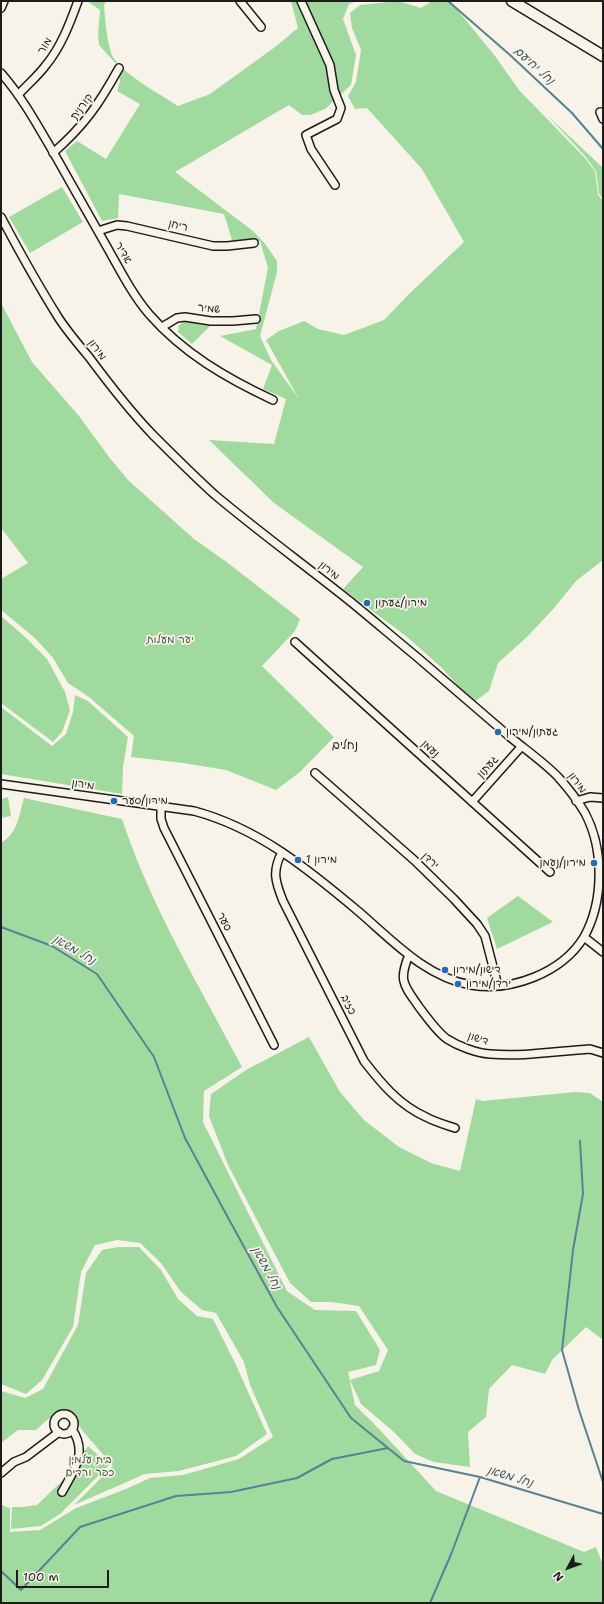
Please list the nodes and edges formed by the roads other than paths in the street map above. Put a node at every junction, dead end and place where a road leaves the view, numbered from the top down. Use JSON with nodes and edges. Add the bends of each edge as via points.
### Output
{"nodes":[{"id":1,"x":4,"y":1,"type":"edge"},
{"id":2,"x":78,"y":1,"type":"edge"},
{"id":3,"x":240,"y":1,"type":"edge"},
{"id":4,"x":301,"y":1,"type":"edge"},
{"id":5,"x":512,"y":1,"type":"edge"},
{"id":6,"x":1,"y":8,"type":"edge"},
{"id":7,"x":261,"y":27,"type":"dead end"},
{"id":8,"x":603,"y":56,"type":"edge"},
{"id":9,"x":119,"y":68,"type":"dead end"},
{"id":10,"x":1,"y":73,"type":"edge"},
{"id":11,"x":18,"y":95,"type":"junction"},
{"id":12,"x":53,"y":153,"type":"junction"},
{"id":13,"x":335,"y":185,"type":"dead end"},
{"id":14,"x":1,"y":217,"type":"edge"},
{"id":15,"x":98,"y":231,"type":"junction"},
{"id":16,"x":254,"y":243,"type":"dead end"},
{"id":17,"x":256,"y":319,"type":"dead end"},
{"id":18,"x":162,"y":327,"type":"junction"},
{"id":19,"x":273,"y":400,"type":"dead end"},
{"id":20,"x":295,"y":642,"type":"dead end"},
{"id":21,"x":521,"y":747,"type":"junction"},
{"id":22,"x":315,"y":773,"type":"dead end"},
{"id":23,"x":1,"y":784,"type":"edge"},
{"id":24,"x":603,"y":798,"type":"edge"},
{"id":25,"x":576,"y":800,"type":"junction"},
{"id":26,"x":472,"y":802,"type":"junction"},
{"id":27,"x":161,"y":807,"type":"junction"},
{"id":28,"x":282,"y":852,"type":"junction"},
{"id":29,"x":550,"y":872,"type":"dead end"},
{"id":30,"x":584,"y":936,"type":"junction"},
{"id":31,"x":603,"y":952,"type":"edge"},
{"id":32,"x":409,"y":955,"type":"junction"},
{"id":33,"x":498,"y":986,"type":"junction"},
{"id":34,"x":274,"y":1045,"type":"dead end"},
{"id":35,"x":603,"y":1053,"type":"edge"},
{"id":36,"x":455,"y":1128,"type":"dead end"},
{"id":37,"x":72,"y":1429,"type":"junction"},
{"id":38,"x":59,"y":1432,"type":"junction"},
{"id":39,"x":1,"y":1473,"type":"edge"},
{"id":40,"x":62,"y":1492,"type":"dead end"}],
"edges":[{"from":1,"to":6,"type":"street"},
{"from":2,"to":11,"type":"street","name":"מור","via":[[60,43],[46,65]]},
{"from":3,"to":7,"type":"street"},
{"from":4,"to":13,"type":"street","via":[[330,65],[334,90],[341,108],[337,119],[306,134],[311,149]]},
{"from":5,"to":8,"type":"main road"},
{"from":9,"to":12,"type":"street","name":"קורנית","via":[[85,122]]},
{"from":10,"to":11,"type":"street","name":"אדיר"},
{"from":11,"to":12,"type":"street","name":"אדיר"},
{"from":12,"to":15,"type":"street","name":"אדיר"},
{"from":14,"to":21,"type":"street","name":"מירון","via":[[61,321],[109,384],[152,433],[214,493],[352,603]]},
{"from":15,"to":16,"type":"street","name":"ריחן","via":[[117,225],[213,246]]},
{"from":15,"to":18,"type":"street","name":"אדיר","via":[[130,288]]},
{"from":17,"to":18,"type":"street","name":"שמיר","via":[[211,321],[185,317],[177,318]]},
{"from":18,"to":19,"type":"street","name":"אדיר","via":[[200,360]]},
{"from":20,"to":26,"type":"street","name":"נעמן"},
{"from":21,"to":25,"type":"street","name":"מירון","via":[[559,777]]},
{"from":21,"to":26,"type":"street","name":"געתון"},
{"from":22,"to":33,"type":"street","name":"ירדן","via":[[414,860],[477,924],[485,936]]},
{"from":23,"to":27,"type":"street","name":"מירון"},
{"from":24,"to":25,"type":"street"},
{"from":25,"to":30,"type":"street","name":"מירון","via":[[586,814],[596,838],[601,860],[598,898]]},
{"from":26,"to":29,"type":"street","name":"נעמן"},
{"from":27,"to":28,"type":"street","name":"מירון","via":[[194,811],[217,818],[244,829]]},
{"from":27,"to":34,"type":"street","name":"סער","via":[[164,828]]},
{"from":28,"to":32,"type":"street","name":"מירון","via":[[317,876]]},
{"from":28,"to":36,"type":"street","name":"כזיב","via":[[276,866],[276,883],[364,1061],[382,1084],[401,1102],[426,1117]]},
{"from":30,"to":31,"type":"street"},
{"from":30,"to":33,"type":"street","name":"מירון","via":[[566,957],[548,971],[529,980]]},
{"from":32,"to":33,"type":"street","name":"מירון","via":[[437,973],[454,980],[473,986]]},
{"from":32,"to":35,"type":"street","name":"דישון","via":[[403,972],[405,987],[446,1038],[488,1054],[590,1049]]},
{"from":37,"to":38,"type":"street","via":[[66,1433]]},
{"from":37,"to":38,"type":"street","via":[[73,1420],[62,1414],[56,1417],[54,1424]]},
{"from":37,"to":40,"type":"street","via":[[78,1438],[80,1453],[75,1469]]},
{"from":38,"to":39,"type":"street"}]}
